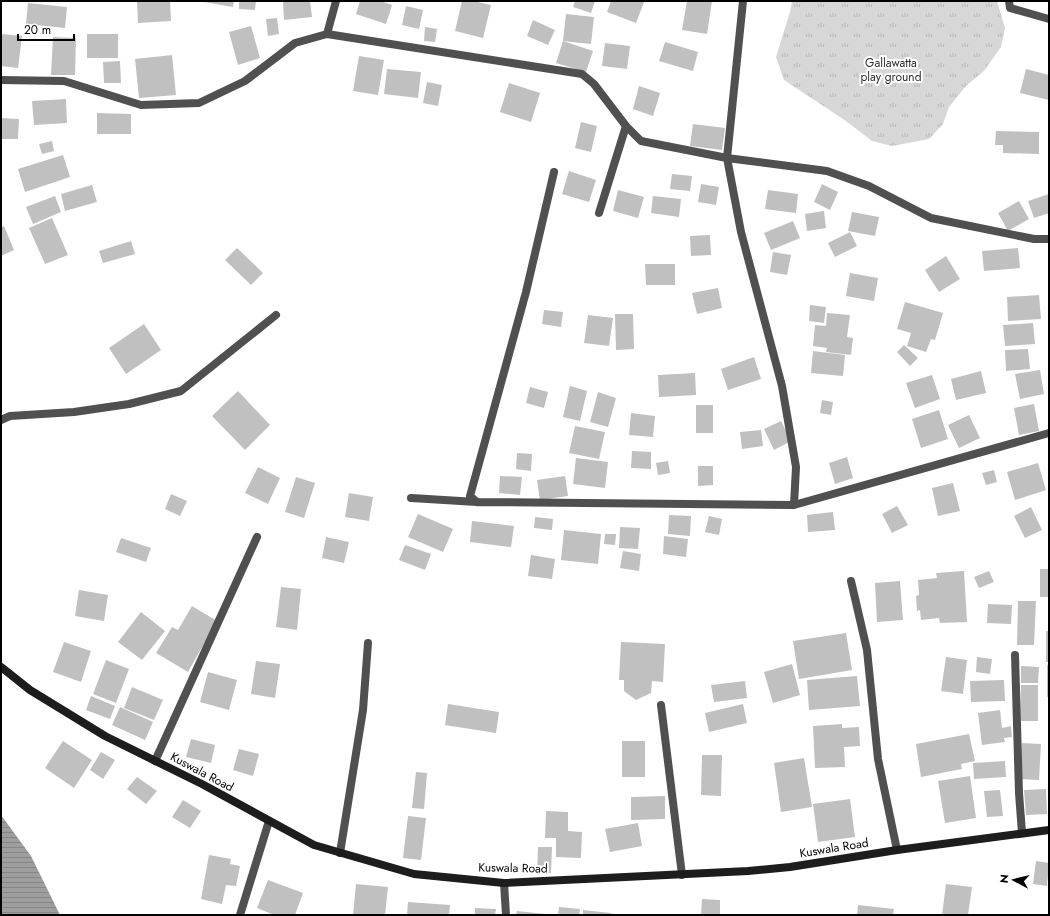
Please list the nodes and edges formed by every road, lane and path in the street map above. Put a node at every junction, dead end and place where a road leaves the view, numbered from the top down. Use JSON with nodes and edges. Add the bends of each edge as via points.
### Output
{"nodes":[{"id":1,"x":336,"y":1,"type":"edge"},
{"id":2,"x":743,"y":1,"type":"edge"},
{"id":3,"x":1009,"y":1,"type":"edge"},
{"id":4,"x":1049,"y":20,"type":"edge"},
{"id":5,"x":327,"y":34,"type":"junction"},
{"id":6,"x":1,"y":80,"type":"edge"},
{"id":7,"x":626,"y":126,"type":"junction"},
{"id":8,"x":727,"y":158,"type":"junction"},
{"id":9,"x":554,"y":172,"type":"dead end"},
{"id":10,"x":600,"y":213,"type":"dead end"},
{"id":11,"x":1049,"y":239,"type":"edge"},
{"id":12,"x":276,"y":315,"type":"dead end"},
{"id":13,"x":1,"y":420,"type":"edge"},
{"id":14,"x":1049,"y":433,"type":"edge"},
{"id":15,"x":411,"y":498,"type":"dead end"},
{"id":16,"x":477,"y":502,"type":"junction"},
{"id":17,"x":794,"y":505,"type":"junction"},
{"id":18,"x":257,"y":537,"type":"dead end"},
{"id":19,"x":851,"y":581,"type":"dead end"},
{"id":20,"x":368,"y":643,"type":"dead end"},
{"id":21,"x":1015,"y":655,"type":"dead end"},
{"id":22,"x":1,"y":667,"type":"edge"},
{"id":23,"x":661,"y":705,"type":"dead end"},
{"id":24,"x":155,"y":761,"type":"junction"},
{"id":25,"x":269,"y":821,"type":"junction"},
{"id":26,"x":1049,"y":830,"type":"edge"},
{"id":27,"x":1022,"y":833,"type":"junction"},
{"id":28,"x":897,"y":850,"type":"junction"},
{"id":29,"x":340,"y":852,"type":"junction"},
{"id":30,"x":682,"y":875,"type":"junction"},
{"id":31,"x":504,"y":883,"type":"junction"},
{"id":32,"x":240,"y":915,"type":"edge"},
{"id":33,"x":506,"y":915,"type":"edge"}],
"edges":[{"from":1,"to":5,"type":"street"},
{"from":2,"to":8,"type":"street"},
{"from":3,"to":4,"type":"street","via":[[1010,8]]},
{"from":5,"to":6,"type":"street","via":[[294,42],[245,81],[199,103],[141,105],[64,81]]},
{"from":5,"to":7,"type":"street","via":[[582,74],[594,84]]},
{"from":7,"to":8,"type":"street","via":[[641,141]]},
{"from":7,"to":10,"type":"street"},
{"from":8,"to":11,"type":"street","via":[[827,171],[869,186],[931,218],[1034,239]]},
{"from":8,"to":17,"type":"street","via":[[741,232],[782,386],[796,467]]},
{"from":9,"to":16,"type":"street","via":[[526,292],[470,496]]},
{"from":12,"to":13,"type":"street","via":[[181,391],[129,404],[74,412],[10,416]]},
{"from":14,"to":17,"type":"street"},
{"from":15,"to":16,"type":"street"},
{"from":16,"to":17,"type":"street"},
{"from":18,"to":24,"type":"street"},
{"from":19,"to":28,"type":"street","via":[[867,650],[878,759]]},
{"from":20,"to":29,"type":"street","via":[[363,710]]},
{"from":21,"to":27,"type":"street"},
{"from":22,"to":24,"type":"street","name":"Kuswala Road","via":[[30,690],[99,732]]},
{"from":23,"to":30,"type":"street"},
{"from":24,"to":25,"type":"street","name":"Kuswala Road"},
{"from":25,"to":29,"type":"street","name":"Kuswala Road","via":[[314,845]]},
{"from":25,"to":32,"type":"street"},
{"from":26,"to":27,"type":"street","name":"Kuswala Road"},
{"from":27,"to":28,"type":"street","name":"Kuswala Road"},
{"from":28,"to":30,"type":"street","name":"Kuswala Road","via":[[790,867]]},
{"from":29,"to":31,"type":"street","name":"Kuswala Road","via":[[414,874]]},
{"from":30,"to":31,"type":"street","name":"Kuswala Road"},
{"from":31,"to":33,"type":"street"}]}
